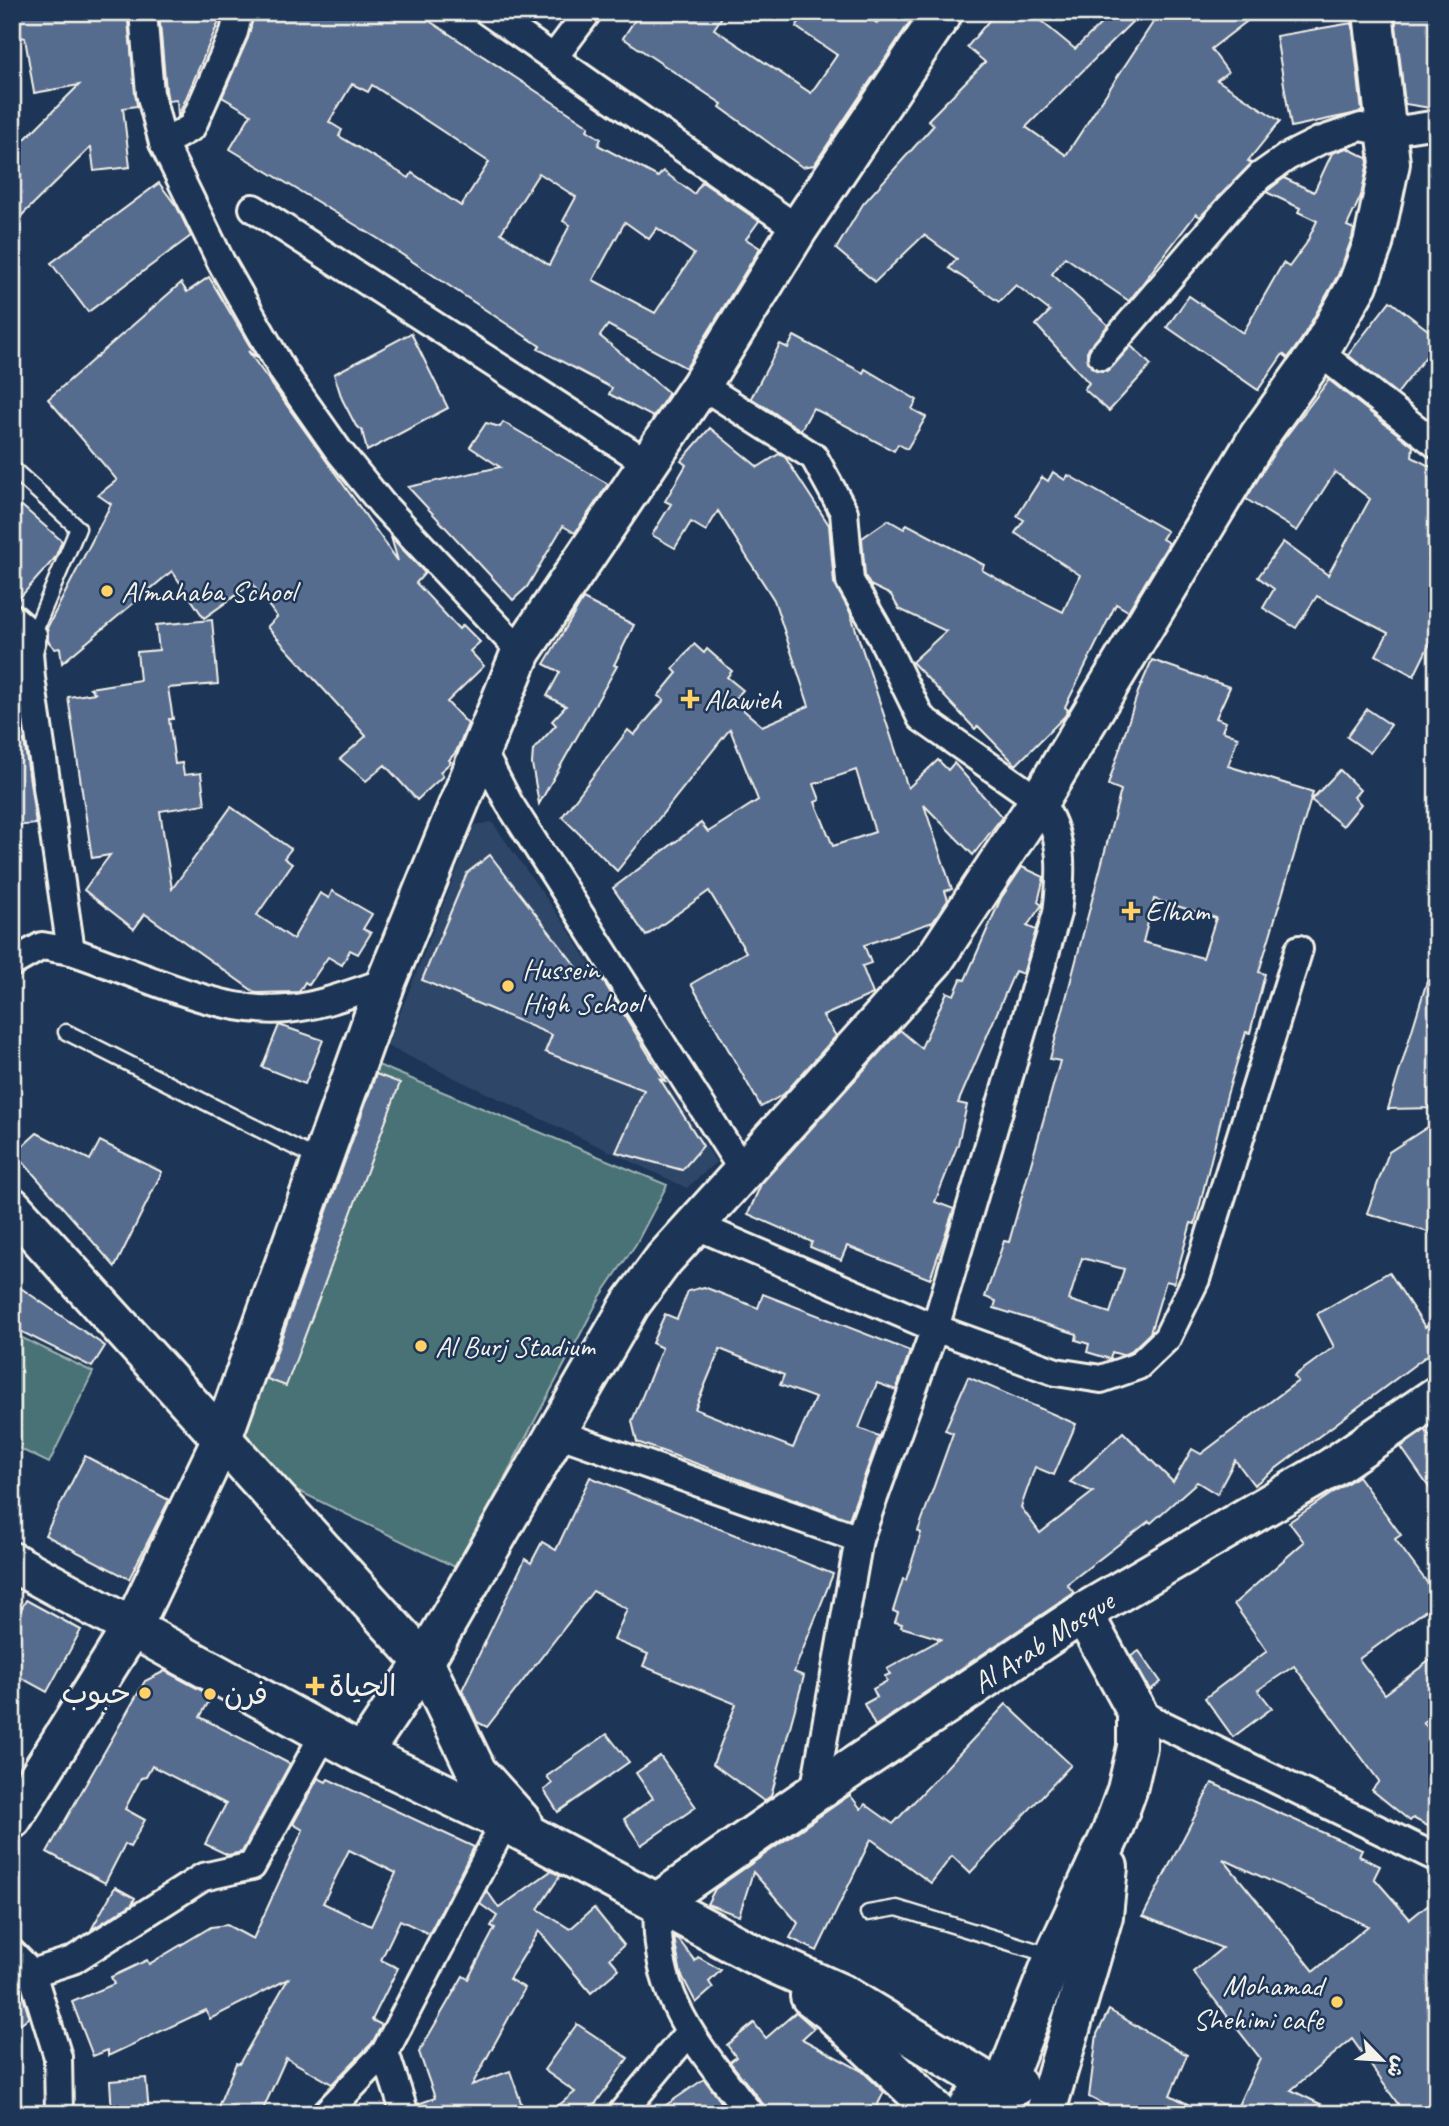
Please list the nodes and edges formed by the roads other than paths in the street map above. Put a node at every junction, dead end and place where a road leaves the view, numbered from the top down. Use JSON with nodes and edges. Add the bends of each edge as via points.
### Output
{"nodes":[{"id":1,"x":143,"y":12,"type":"edge"},
{"id":2,"x":239,"y":12,"type":"edge"},
{"id":3,"x":488,"y":12,"type":"edge"},
{"id":4,"x":588,"y":12,"type":"edge"},
{"id":5,"x":943,"y":12,"type":"edge"},
{"id":6,"x":1373,"y":12,"type":"edge"},
{"id":7,"x":555,"y":57,"type":"junction"},
{"id":8,"x":1437,"y":124,"type":"edge"},
{"id":9,"x":1386,"y":132,"type":"junction"},
{"id":10,"x":163,"y":143,"type":"junction"},
{"id":11,"x":253,"y":208,"type":"dead end"},
{"id":12,"x":797,"y":229,"type":"junction"},
{"id":13,"x":1319,"y":352,"type":"junction"},
{"id":14,"x":1102,"y":356,"type":"dead end"},
{"id":15,"x":701,"y":385,"type":"junction"},
{"id":16,"x":1437,"y":444,"type":"edge"},
{"id":17,"x":646,"y":462,"type":"junction"},
{"id":18,"x":12,"y":468,"type":"edge"},
{"id":19,"x":12,"y":617,"type":"edge"},
{"id":20,"x":33,"y":635,"type":"junction"},
{"id":21,"x":521,"y":652,"type":"junction"},
{"id":22,"x":482,"y":751,"type":"junction"},
{"id":23,"x":1039,"y":801,"type":"junction"},
{"id":24,"x":1299,"y":949,"type":"dead end"},
{"id":25,"x":72,"y":951,"type":"junction"},
{"id":26,"x":12,"y":963,"type":"edge"},
{"id":27,"x":386,"y":982,"type":"junction"},
{"id":28,"x":66,"y":1032,"type":"dead end"},
{"id":29,"x":321,"y":1160,"type":"junction"},
{"id":30,"x":743,"y":1171,"type":"junction"},
{"id":31,"x":12,"y":1207,"type":"edge"},
{"id":32,"x":697,"y":1226,"type":"junction"},
{"id":33,"x":936,"y":1328,"type":"junction"},
{"id":34,"x":1437,"y":1396,"type":"edge"},
{"id":35,"x":557,"y":1433,"type":"junction"},
{"id":36,"x":220,"y":1441,"type":"junction"},
{"id":37,"x":859,"y":1539,"type":"junction"},
{"id":38,"x":12,"y":1562,"type":"edge"},
{"id":39,"x":1083,"y":1613,"type":"junction"},
{"id":40,"x":133,"y":1626,"type":"junction"},
{"id":41,"x":424,"y":1662,"type":"junction"},
{"id":42,"x":1137,"y":1712,"type":"junction"},
{"id":43,"x":325,"y":1732,"type":"junction"},
{"id":44,"x":362,"y":1754,"type":"junction"},
{"id":45,"x":814,"y":1793,"type":"junction"},
{"id":46,"x":12,"y":1819,"type":"edge"},
{"id":47,"x":505,"y":1822,"type":"junction"},
{"id":48,"x":1111,"y":1834,"type":"junction"},
{"id":49,"x":552,"y":1848,"type":"junction"},
{"id":50,"x":1437,"y":1858,"type":"edge"},
{"id":51,"x":658,"y":1902,"type":"junction"},
{"id":52,"x":868,"y":1913,"type":"dead end"},
{"id":53,"x":12,"y":1953,"type":"edge"},
{"id":54,"x":755,"y":1955,"type":"junction"},
{"id":55,"x":1054,"y":1957,"type":"junction"},
{"id":56,"x":32,"y":1973,"type":"junction"},
{"id":57,"x":689,"y":2032,"type":"junction"},
{"id":58,"x":385,"y":2052,"type":"junction"},
{"id":59,"x":999,"y":2085,"type":"junction"},
{"id":60,"x":1048,"y":2111,"type":"edge"},
{"id":61,"x":59,"y":2114,"type":"edge"},
{"id":62,"x":325,"y":2114,"type":"edge"},
{"id":63,"x":405,"y":2114,"type":"edge"},
{"id":64,"x":621,"y":2114,"type":"edge"},
{"id":65,"x":750,"y":2114,"type":"edge"},
{"id":66,"x":939,"y":2114,"type":"edge"},
{"id":67,"x":965,"y":2114,"type":"edge"}],
"edges":[{"from":1,"to":10,"type":"street","via":[[150,93]]},
{"from":2,"to":10,"type":"street","via":[[192,127]]},
{"from":3,"to":7,"type":"street"},
{"from":4,"to":7,"type":"street"},
{"from":5,"to":12,"type":"street"},
{"from":6,"to":9,"type":"street"},
{"from":7,"to":12,"type":"street"},
{"from":8,"to":9,"type":"street"},
{"from":9,"to":13,"type":"street","via":[[1390,163],[1373,244],[1358,284]]},
{"from":9,"to":14,"type":"street","via":[[1361,127],[1319,141],[1260,176]]},
{"from":10,"to":21,"type":"street","via":[[221,262],[284,373],[338,450],[382,504]]},
{"from":11,"to":17,"type":"street"},
{"from":12,"to":15,"type":"street"},
{"from":13,"to":16,"type":"street"},
{"from":13,"to":23,"type":"street","via":[[1259,436]]},
{"from":15,"to":17,"type":"street"},
{"from":15,"to":23,"type":"street","via":[[814,457],[844,512],[850,581],[921,718]]},
{"from":17,"to":21,"type":"street"},
{"from":18,"to":20,"type":"lane","via":[[78,528]]},
{"from":19,"to":20,"type":"street"},
{"from":20,"to":25,"type":"street","via":[[31,678]]},
{"from":21,"to":22,"type":"street"},
{"from":22,"to":27,"type":"street"},
{"from":22,"to":30,"type":"street","via":[[517,814]]},
{"from":23,"to":30,"type":"street","via":[[934,960]]},
{"from":23,"to":33,"type":"street","via":[[1050,814],[1060,843],[1057,913]]},
{"from":24,"to":33,"type":"street","via":[[1196,1279],[1167,1338],[1152,1356],[1101,1379],[1056,1372]]},
{"from":25,"to":26,"type":"street","via":[[42,946]]},
{"from":25,"to":27,"type":"street","via":[[236,1008],[309,1005]]},
{"from":27,"to":29,"type":"street"},
{"from":28,"to":29,"type":"lane"},
{"from":29,"to":36,"type":"street"},
{"from":30,"to":32,"type":"street"},
{"from":31,"to":36,"type":"street"},
{"from":32,"to":33,"type":"street"},
{"from":32,"to":35,"type":"street","via":[[664,1259],[630,1305]]},
{"from":33,"to":37,"type":"street"},
{"from":34,"to":39,"type":"street","name":"Al Arab Mosque","via":[[1331,1468]]},
{"from":35,"to":37,"type":"street"},
{"from":35,"to":41,"type":"street"},
{"from":36,"to":40,"type":"street"},
{"from":36,"to":41,"type":"street"},
{"from":37,"to":45,"type":"street"},
{"from":38,"to":40,"type":"street"},
{"from":39,"to":42,"type":"street"},
{"from":39,"to":45,"type":"street","name":"Al Arab Mosque"},
{"from":40,"to":43,"type":"street"},
{"from":40,"to":46,"type":"street"},
{"from":41,"to":44,"type":"street"},
{"from":41,"to":49,"type":"street","via":[[477,1772]]},
{"from":42,"to":48,"type":"street","via":[[1139,1737],[1133,1769]]},
{"from":42,"to":50,"type":"street"},
{"from":43,"to":44,"type":"street"},
{"from":43,"to":56,"type":"street","via":[[251,1866],[203,1877],[73,1959]]},
{"from":44,"to":47,"type":"street"},
{"from":45,"to":51,"type":"street","name":"Al Arab Mosque"},
{"from":47,"to":49,"type":"street"},
{"from":47,"to":58,"type":"street"},
{"from":48,"to":55,"type":"street"},
{"from":48,"to":60,"type":"street","via":[[1103,1916]]},
{"from":49,"to":51,"type":"street"},
{"from":51,"to":54,"type":"street"},
{"from":51,"to":57,"type":"street","via":[[657,1947],[662,1970]]},
{"from":52,"to":55,"type":"lane","via":[[897,1908]]},
{"from":53,"to":56,"type":"street"},
{"from":54,"to":59,"type":"street","via":[[842,1994]]},
{"from":54,"to":66,"type":"street","via":[[830,2011]]},
{"from":55,"to":59,"type":"street"},
{"from":56,"to":61,"type":"street","via":[[58,2057]]},
{"from":57,"to":64,"type":"street"},
{"from":57,"to":65,"type":"street"},
{"from":58,"to":62,"type":"street"},
{"from":58,"to":63,"type":"street"},
{"from":59,"to":60,"type":"street","via":[[1029,2090]]},
{"from":59,"to":67,"type":"street","via":[[974,2100]]}]}
